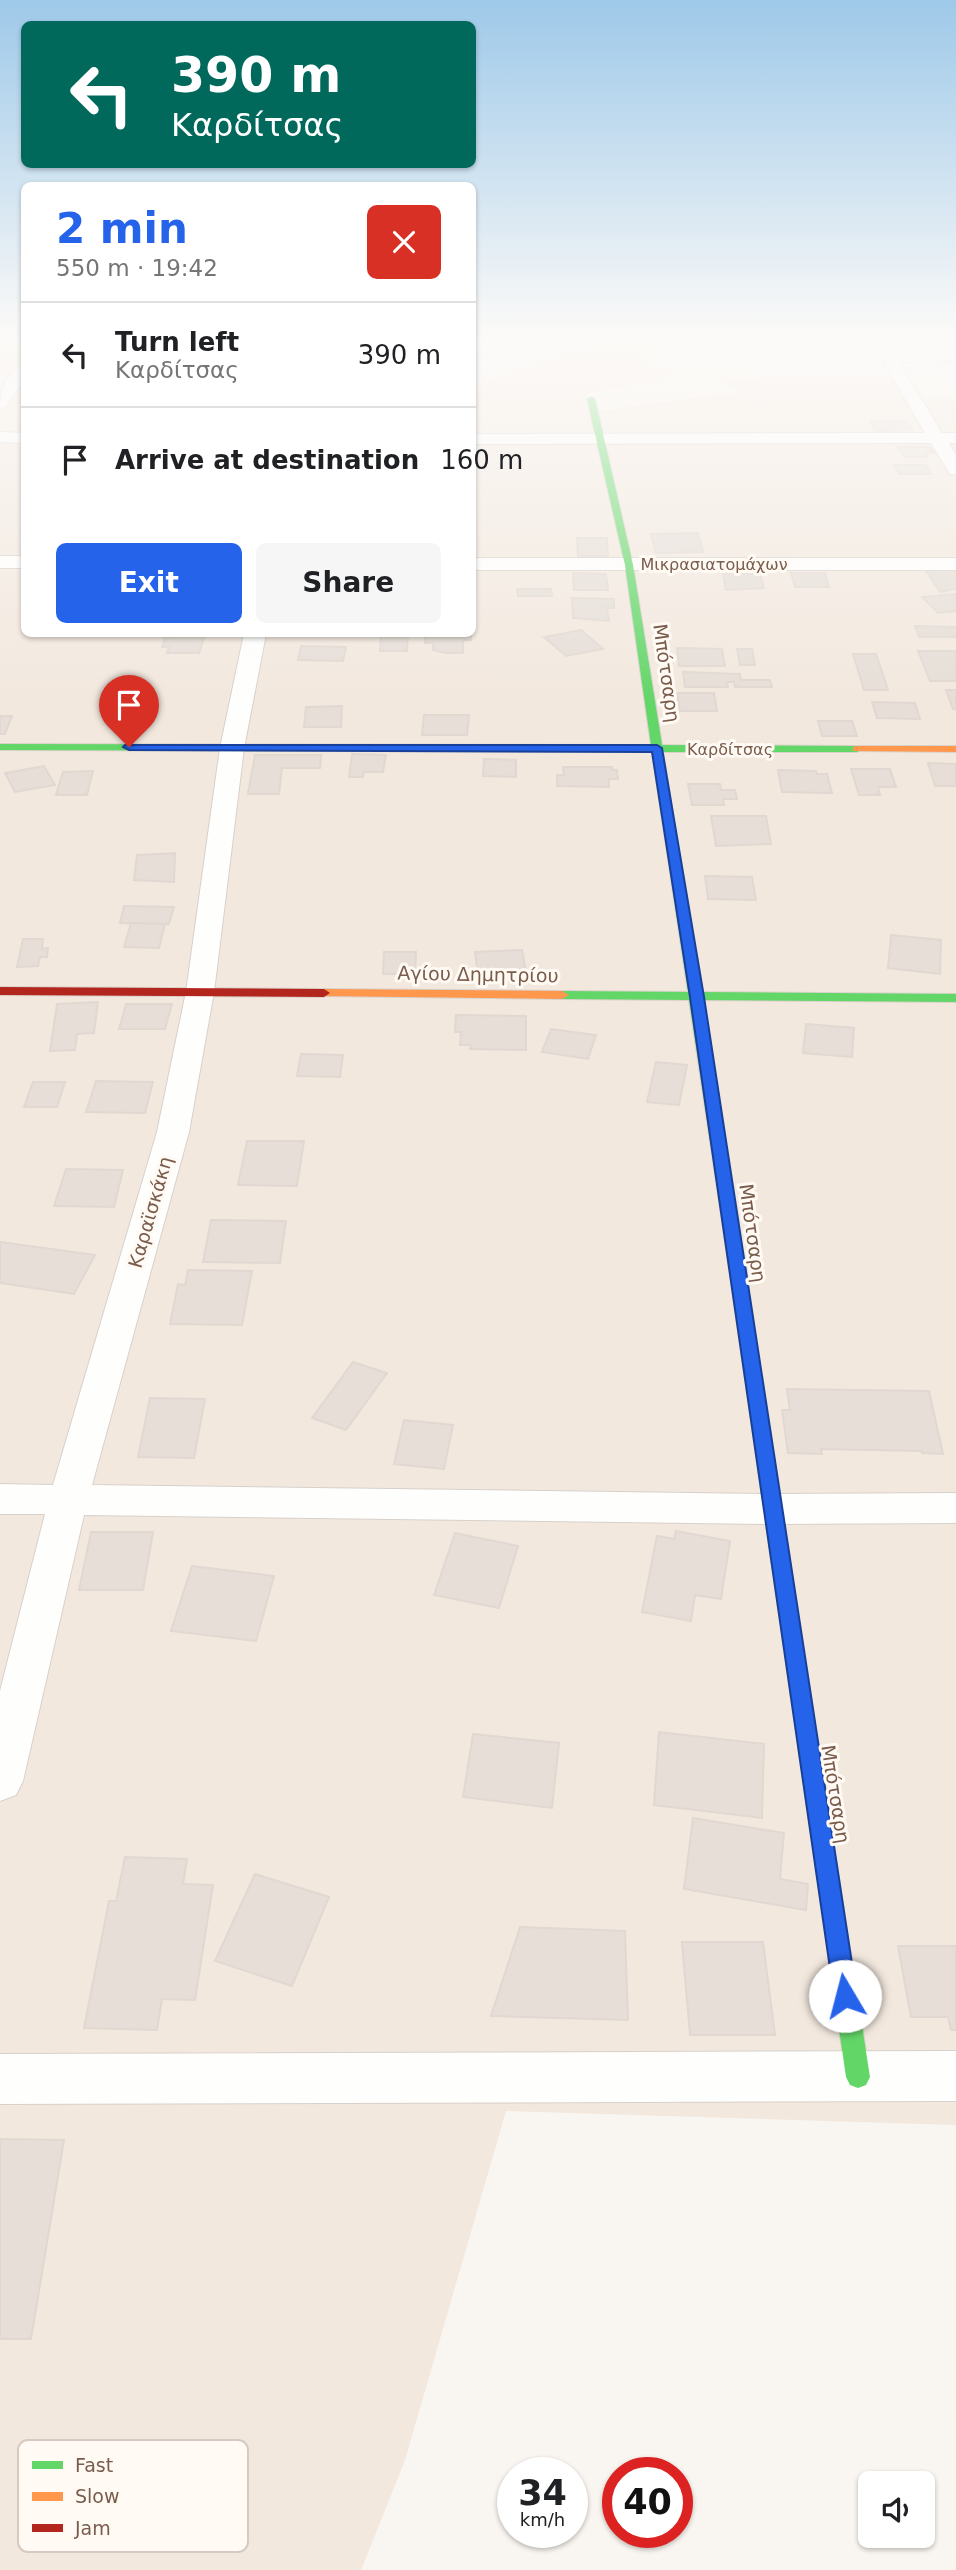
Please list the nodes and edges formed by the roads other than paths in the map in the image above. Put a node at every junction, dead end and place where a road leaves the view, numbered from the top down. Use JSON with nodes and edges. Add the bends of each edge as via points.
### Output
{"nodes":[{"id":1,"x":605,"y":459,"type":"edge"},
{"id":2,"x":0,"y":562,"type":"edge"},
{"id":3,"x":21,"y":562,"type":"edge"},
{"id":4,"x":476,"y":564,"type":"edge"},
{"id":5,"x":956,"y":564,"type":"edge"},
{"id":6,"x":629,"y":565,"type":"junction"},
{"id":7,"x":254,"y":637,"type":"edge"},
{"id":8,"x":0,"y":747,"type":"edge"},
{"id":9,"x":232,"y":748,"type":"junction"},
{"id":10,"x":657,"y":748,"type":"junction"},
{"id":11,"x":956,"y":749,"type":"edge"},
{"id":12,"x":0,"y":991,"type":"edge"},
{"id":13,"x":200,"y":992,"type":"junction"},
{"id":14,"x":697,"y":997,"type":"junction"},
{"id":15,"x":956,"y":999,"type":"edge"},
{"id":16,"x":0,"y":1499,"type":"edge"},
{"id":17,"x":68,"y":1500,"type":"junction"},
{"id":18,"x":956,"y":1508,"type":"edge"},
{"id":19,"x":772,"y":1509,"type":"junction"},
{"id":20,"x":0,"y":1782,"type":"edge"},
{"id":21,"x":956,"y":2076,"type":"edge"},
{"id":22,"x":858,"y":2077,"type":"junction"},
{"id":23,"x":0,"y":2080,"type":"edge"}],
"edges":[{"from":1,"to":6,"type":"street","name":"Μπότσαρη"},
{"from":2,"to":3,"type":"street"},
{"from":4,"to":6,"type":"street","name":"Μικρασιατομάχων"},
{"from":5,"to":6,"type":"street","name":"Μικρασιατομάχων"},
{"from":6,"to":10,"type":"street","name":"Μπότσαρη"},
{"from":7,"to":9,"type":"street","name":"Καραϊσκάκη"},
{"from":8,"to":9,"type":"street","name":"Καρδίτσας"},
{"from":9,"to":10,"type":"street","name":"Καρδίτσας"},
{"from":9,"to":13,"type":"street","name":"Καραϊσκάκη"},
{"from":10,"to":11,"type":"street","name":"Καρδίτσας"},
{"from":10,"to":14,"type":"street","name":"Μπότσαρη"},
{"from":12,"to":13,"type":"street","name":"Αγίου Δημητρίου"},
{"from":13,"to":14,"type":"street","name":"Αγίου Δημητρίου"},
{"from":13,"to":17,"type":"street","name":"Καραϊσκάκη","via":[[173,1132]]},
{"from":14,"to":15,"type":"street","name":"Αγίου Δημητρίου"},
{"from":14,"to":19,"type":"street","name":"Μπότσαρη"},
{"from":16,"to":17,"type":"street"},
{"from":17,"to":19,"type":"street"},
{"from":17,"to":20,"type":"street","name":"Καραϊσκάκη"},
{"from":18,"to":19,"type":"street"},
{"from":19,"to":22,"type":"street","name":"Μπότσαρη"},
{"from":21,"to":22,"type":"street"},
{"from":22,"to":23,"type":"street"}]}
